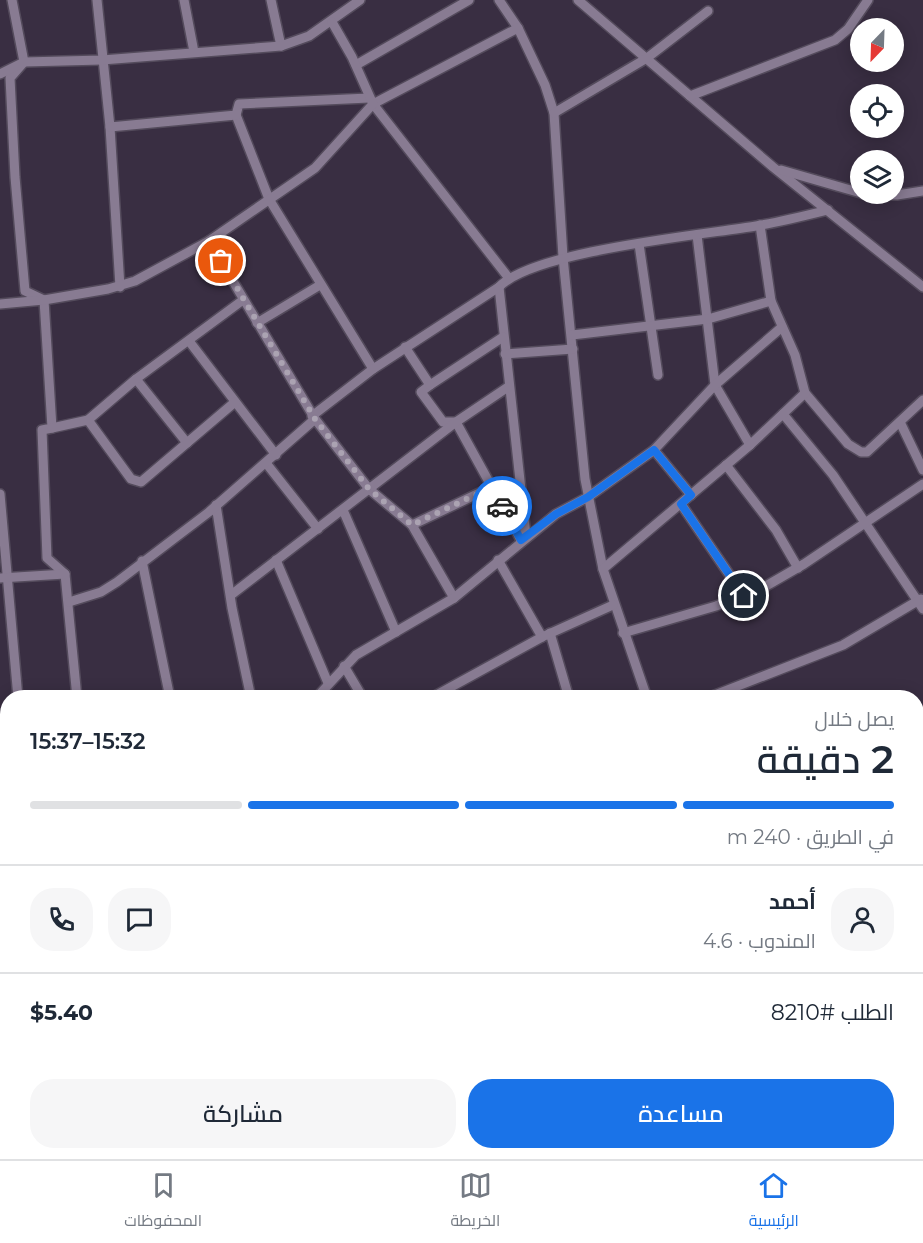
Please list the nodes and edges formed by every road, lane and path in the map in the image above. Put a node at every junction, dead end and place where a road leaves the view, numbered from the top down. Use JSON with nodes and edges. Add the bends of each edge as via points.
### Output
{"nodes":[{"id":1,"x":12,"y":0,"type":"edge"},
{"id":2,"x":97,"y":0,"type":"edge"},
{"id":3,"x":184,"y":0,"type":"edge"},
{"id":4,"x":271,"y":0,"type":"edge"},
{"id":5,"x":360,"y":0,"type":"edge"},
{"id":6,"x":469,"y":0,"type":"edge"},
{"id":7,"x":499,"y":0,"type":"edge"},
{"id":8,"x":578,"y":0,"type":"edge"},
{"id":9,"x":868,"y":0,"type":"edge"},
{"id":10,"x":708,"y":10,"type":"dead end"},
{"id":11,"x":332,"y":22,"type":"junction"},
{"id":12,"x":519,"y":28,"type":"junction"},
{"id":13,"x":281,"y":46,"type":"junction"},
{"id":14,"x":194,"y":52,"type":"junction"},
{"id":15,"x":646,"y":58,"type":"junction"},
{"id":16,"x":102,"y":60,"type":"junction"},
{"id":17,"x":24,"y":62,"type":"junction"},
{"id":18,"x":356,"y":65,"type":"junction"},
{"id":19,"x":0,"y":75,"type":"edge"},
{"id":20,"x":690,"y":96,"type":"junction"},
{"id":21,"x":371,"y":101,"type":"junction"},
{"id":22,"x":554,"y":113,"type":"junction"},
{"id":23,"x":236,"y":115,"type":"junction"},
{"id":24,"x":110,"y":127,"type":"junction"},
{"id":25,"x":773,"y":167,"type":"junction"},
{"id":26,"x":850,"y":191,"type":"edge"},
{"id":27,"x":923,"y":191,"type":"edge"},
{"id":28,"x":904,"y":194,"type":"edge"},
{"id":29,"x":269,"y":199,"type":"junction"},
{"id":30,"x":828,"y":210,"type":"junction"},
{"id":31,"x":760,"y":225,"type":"junction"},
{"id":32,"x":697,"y":235,"type":"junction"},
{"id":33,"x":209,"y":241,"type":"junction"},
{"id":34,"x":639,"y":244,"type":"junction"},
{"id":35,"x":563,"y":257,"type":"junction"},
{"id":36,"x":508,"y":277,"type":"junction"},
{"id":37,"x":320,"y":285,"type":"junction"},
{"id":38,"x":120,"y":287,"type":"junction"},
{"id":39,"x":499,"y":287,"type":"junction"},
{"id":40,"x":923,"y":287,"type":"edge"},
{"id":41,"x":44,"y":300,"type":"junction"},
{"id":42,"x":243,"y":300,"type":"junction"},
{"id":43,"x":771,"y":301,"type":"junction"},
{"id":44,"x":0,"y":304,"type":"edge"},
{"id":45,"x":708,"y":319,"type":"junction"},
{"id":46,"x":257,"y":323,"type":"junction"},
{"id":47,"x":650,"y":327,"type":"junction"},
{"id":48,"x":782,"y":327,"type":"junction"},
{"id":49,"x":572,"y":335,"type":"junction"},
{"id":50,"x":503,"y":338,"type":"junction"},
{"id":51,"x":189,"y":341,"type":"junction"},
{"id":52,"x":405,"y":347,"type":"junction"},
{"id":53,"x":573,"y":349,"type":"junction"},
{"id":54,"x":505,"y":354,"type":"junction"},
{"id":55,"x":373,"y":369,"type":"junction"},
{"id":56,"x":658,"y":375,"type":"dead end"},
{"id":57,"x":136,"y":379,"type":"junction"},
{"id":58,"x":715,"y":384,"type":"junction"},
{"id":59,"x":430,"y":385,"type":"junction"},
{"id":60,"x":508,"y":387,"type":"junction"},
{"id":61,"x":805,"y":393,"type":"junction"},
{"id":62,"x":923,"y":400,"type":"edge"},
{"id":63,"x":235,"y":402,"type":"junction"},
{"id":64,"x":783,"y":414,"type":"junction"},
{"id":65,"x":314,"y":417,"type":"junction"},
{"id":66,"x":88,"y":420,"type":"junction"},
{"id":67,"x":456,"y":422,"type":"junction"},
{"id":68,"x":900,"y":422,"type":"junction"},
{"id":69,"x":52,"y":428,"type":"junction"},
{"id":70,"x":187,"y":443,"type":"junction"},
{"id":71,"x":750,"y":445,"type":"junction"},
{"id":72,"x":654,"y":450,"type":"junction"},
{"id":73,"x":276,"y":455,"type":"junction"},
{"id":74,"x":266,"y":463,"type":"junction"},
{"id":75,"x":726,"y":465,"type":"junction"},
{"id":76,"x":923,"y":470,"type":"edge"},
{"id":77,"x":923,"y":484,"type":"edge"},
{"id":78,"x":492,"y":487,"type":"junction"},
{"id":79,"x":369,"y":489,"type":"junction"},
{"id":80,"x":0,"y":494,"type":"edge"},
{"id":81,"x":691,"y":495,"type":"junction"},
{"id":82,"x":588,"y":497,"type":"junction"},
{"id":83,"x":681,"y":504,"type":"junction"},
{"id":84,"x":216,"y":505,"type":"junction"},
{"id":85,"x":342,"y":510,"type":"junction"},
{"id":86,"x":865,"y":522,"type":"junction"},
{"id":87,"x":412,"y":525,"type":"junction"},
{"id":88,"x":318,"y":529,"type":"junction"},
{"id":89,"x":524,"y":538,"type":"junction"},
{"id":90,"x":276,"y":560,"type":"junction"},
{"id":91,"x":498,"y":560,"type":"junction"},
{"id":92,"x":142,"y":561,"type":"junction"},
{"id":93,"x":798,"y":568,"type":"junction"},
{"id":94,"x":603,"y":569,"type":"junction"},
{"id":95,"x":65,"y":573,"type":"junction"},
{"id":96,"x":4,"y":578,"type":"edge"},
{"id":97,"x":231,"y":595,"type":"junction"},
{"id":98,"x":744,"y":596,"type":"junction"},
{"id":99,"x":454,"y":598,"type":"junction"},
{"id":100,"x":69,"y":602,"type":"junction"},
{"id":101,"x":921,"y":603,"type":"edge"},
{"id":102,"x":613,"y":605,"type":"junction"},
{"id":103,"x":396,"y":633,"type":"junction"},
{"id":104,"x":623,"y":633,"type":"junction"},
{"id":105,"x":546,"y":635,"type":"junction"},
{"id":106,"x":344,"y":666,"type":"junction"},
{"id":107,"x":328,"y":684,"type":"junction"},
{"id":108,"x":734,"y":688,"type":"joint"},
{"id":109,"x":17,"y":690,"type":"edge"},
{"id":110,"x":76,"y":690,"type":"edge"},
{"id":111,"x":169,"y":690,"type":"edge"},
{"id":112,"x":249,"y":690,"type":"edge"},
{"id":113,"x":323,"y":690,"type":"edge"},
{"id":114,"x":358,"y":690,"type":"edge"},
{"id":115,"x":446,"y":690,"type":"edge"},
{"id":116,"x":566,"y":690,"type":"edge"},
{"id":117,"x":643,"y":690,"type":"edge"},
{"id":118,"x":729,"y":690,"type":"edge"}],
"edges":[{"from":1,"to":17,"type":"street"},
{"from":2,"to":16,"type":"street"},
{"from":3,"to":14,"type":"street"},
{"from":4,"to":13,"type":"street"},
{"from":5,"to":11,"type":"street"},
{"from":6,"to":18,"type":"street"},
{"from":7,"to":12,"type":"street"},
{"from":8,"to":15,"type":"street"},
{"from":9,"to":20,"type":"street","via":[[836,40]]},
{"from":10,"to":15,"type":"street"},
{"from":11,"to":13,"type":"street"},
{"from":11,"to":18,"type":"street"},
{"from":12,"to":21,"type":"street"},
{"from":12,"to":22,"type":"street"},
{"from":13,"to":14,"type":"street"},
{"from":14,"to":16,"type":"street"},
{"from":15,"to":20,"type":"street"},
{"from":15,"to":22,"type":"street"},
{"from":16,"to":17,"type":"street"},
{"from":16,"to":24,"type":"street"},
{"from":17,"to":19,"type":"street"},
{"from":17,"to":41,"type":"street","via":[[10,78],[15,177],[25,291]]},
{"from":18,"to":21,"type":"street"},
{"from":20,"to":25,"type":"street"},
{"from":21,"to":23,"type":"street","via":[[239,104]]},
{"from":21,"to":29,"type":"street","via":[[315,168]]},
{"from":21,"to":36,"type":"street"},
{"from":22,"to":35,"type":"street"},
{"from":23,"to":24,"type":"street"},
{"from":23,"to":29,"type":"street"},
{"from":24,"to":38,"type":"street"},
{"from":25,"to":26,"type":"street"},
{"from":25,"to":30,"type":"street"},
{"from":27,"to":28,"type":"street"},
{"from":29,"to":33,"type":"street"},
{"from":29,"to":37,"type":"street"},
{"from":30,"to":31,"type":"street"},
{"from":30,"to":40,"type":"street"},
{"from":31,"to":32,"type":"street"},
{"from":31,"to":43,"type":"street"},
{"from":32,"to":34,"type":"street"},
{"from":32,"to":45,"type":"street"},
{"from":33,"to":38,"type":"street"},
{"from":33,"to":42,"type":"street"},
{"from":34,"to":35,"type":"street"},
{"from":34,"to":47,"type":"street"},
{"from":35,"to":36,"type":"street"},
{"from":35,"to":49,"type":"street"},
{"from":36,"to":39,"type":"street"},
{"from":37,"to":46,"type":"street"},
{"from":37,"to":55,"type":"street"},
{"from":38,"to":41,"type":"street"},
{"from":39,"to":50,"type":"street"},
{"from":39,"to":52,"type":"street"},
{"from":41,"to":44,"type":"street"},
{"from":41,"to":69,"type":"street"},
{"from":42,"to":46,"type":"street"},
{"from":42,"to":51,"type":"street"},
{"from":43,"to":45,"type":"street"},
{"from":43,"to":48,"type":"street"},
{"from":45,"to":47,"type":"street"},
{"from":45,"to":58,"type":"street"},
{"from":46,"to":65,"type":"street"},
{"from":47,"to":49,"type":"street"},
{"from":47,"to":56,"type":"street"},
{"from":48,"to":58,"type":"street"},
{"from":48,"to":61,"type":"street","via":[[795,355]]},
{"from":49,"to":53,"type":"street"},
{"from":50,"to":54,"type":"street"},
{"from":50,"to":59,"type":"street"},
{"from":51,"to":57,"type":"street"},
{"from":51,"to":63,"type":"street"},
{"from":52,"to":55,"type":"street"},
{"from":52,"to":59,"type":"street"},
{"from":53,"to":54,"type":"street"},
{"from":53,"to":82,"type":"street"},
{"from":54,"to":60,"type":"street"},
{"from":55,"to":65,"type":"street"},
{"from":57,"to":66,"type":"street"},
{"from":57,"to":70,"type":"street"},
{"from":58,"to":71,"type":"street"},
{"from":58,"to":72,"type":"street"},
{"from":59,"to":67,"type":"street","via":[[421,392],[443,422]]},
{"from":60,"to":67,"type":"street"},
{"from":60,"to":89,"type":"street"},
{"from":61,"to":64,"type":"street"},
{"from":61,"to":68,"type":"street","via":[[844,440],[861,452],[871,450]]},
{"from":62,"to":68,"type":"street"},
{"from":63,"to":70,"type":"street"},
{"from":63,"to":73,"type":"street"},
{"from":64,"to":71,"type":"street"},
{"from":64,"to":86,"type":"street"},
{"from":65,"to":73,"type":"street"},
{"from":65,"to":79,"type":"street"},
{"from":66,"to":69,"type":"street"},
{"from":66,"to":70,"type":"street","via":[[135,482],[147,479]]},
{"from":67,"to":78,"type":"street"},
{"from":67,"to":79,"type":"street"},
{"from":68,"to":76,"type":"street"},
{"from":69,"to":95,"type":"street","via":[[42,430],[47,558]]},
{"from":71,"to":75,"type":"street"},
{"from":72,"to":81,"type":"street"},
{"from":72,"to":82,"type":"street"},
{"from":73,"to":74,"type":"street"},
{"from":74,"to":84,"type":"street"},
{"from":74,"to":88,"type":"street"},
{"from":75,"to":81,"type":"street"},
{"from":75,"to":93,"type":"street","via":[[776,530]]},
{"from":77,"to":86,"type":"street"},
{"from":78,"to":87,"type":"street"},
{"from":78,"to":89,"type":"street"},
{"from":79,"to":85,"type":"street"},
{"from":79,"to":87,"type":"street"},
{"from":80,"to":96,"type":"street"},
{"from":81,"to":83,"type":"street"},
{"from":82,"to":89,"type":"street"},
{"from":82,"to":94,"type":"street"},
{"from":83,"to":94,"type":"street"},
{"from":83,"to":98,"type":"street"},
{"from":84,"to":92,"type":"street"},
{"from":84,"to":97,"type":"street"},
{"from":85,"to":88,"type":"street"},
{"from":85,"to":103,"type":"street"},
{"from":86,"to":93,"type":"street"},
{"from":86,"to":101,"type":"street"},
{"from":87,"to":99,"type":"street"},
{"from":88,"to":90,"type":"street"},
{"from":89,"to":91,"type":"street"},
{"from":90,"to":97,"type":"street"},
{"from":90,"to":107,"type":"street"},
{"from":91,"to":99,"type":"street"},
{"from":91,"to":105,"type":"street"},
{"from":92,"to":100,"type":"street","via":[[104,591]]},
{"from":92,"to":111,"type":"street"},
{"from":93,"to":98,"type":"street"},
{"from":94,"to":102,"type":"street"},
{"from":95,"to":96,"type":"street"},
{"from":95,"to":100,"type":"street"},
{"from":96,"to":109,"type":"street"},
{"from":97,"to":112,"type":"street"},
{"from":98,"to":104,"type":"street"},
{"from":99,"to":103,"type":"street"},
{"from":100,"to":110,"type":"street"},
{"from":101,"to":108,"type":"street","via":[[843,645]]},
{"from":102,"to":104,"type":"street"},
{"from":102,"to":105,"type":"street"},
{"from":103,"to":106,"type":"street","via":[[365,649]]},
{"from":104,"to":117,"type":"street"},
{"from":105,"to":115,"type":"street"},
{"from":105,"to":116,"type":"street"},
{"from":106,"to":107,"type":"street"},
{"from":106,"to":114,"type":"street"},
{"from":107,"to":113,"type":"street"},
{"from":108,"to":118,"type":"street"}]}
